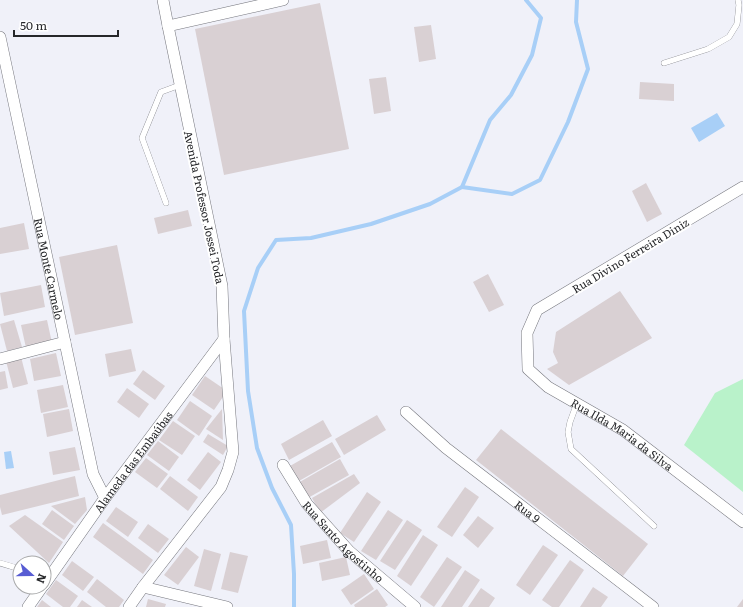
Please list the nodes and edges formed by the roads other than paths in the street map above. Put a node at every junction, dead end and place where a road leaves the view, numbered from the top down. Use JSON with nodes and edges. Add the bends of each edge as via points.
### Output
{"nodes":[{"id":1,"x":163,"y":0,"type":"edge"},
{"id":2,"x":283,"y":0,"type":"edge"},
{"id":3,"x":738,"y":0,"type":"edge"},
{"id":4,"x":168,"y":26,"type":"junction"},
{"id":5,"x":0,"y":37,"type":"edge"},
{"id":6,"x":664,"y":63,"type":"dead end"},
{"id":7,"x":180,"y":86,"type":"junction"},
{"id":8,"x":743,"y":187,"type":"edge"},
{"id":9,"x":166,"y":203,"type":"dead end"},
{"id":10,"x":527,"y":333,"type":"joint"},
{"id":11,"x":224,"y":339,"type":"junction"},
{"id":12,"x":65,"y":342,"type":"junction"},
{"id":13,"x":0,"y":359,"type":"edge"},
{"id":14,"x":577,"y":403,"type":"junction"},
{"id":15,"x":406,"y":412,"type":"dead end"},
{"id":16,"x":282,"y":465,"type":"dead end"},
{"id":17,"x":105,"y":498,"type":"junction"},
{"id":18,"x":743,"y":522,"type":"edge"},
{"id":19,"x":654,"y":526,"type":"dead end"},
{"id":20,"x":0,"y":563,"type":"edge"},
{"id":21,"x":12,"y":567,"type":"edge"},
{"id":22,"x":52,"y":567,"type":"edge"},
{"id":23,"x":143,"y":587,"type":"junction"},
{"id":24,"x":37,"y":595,"type":"edge"},
{"id":25,"x":28,"y":607,"type":"edge"},
{"id":26,"x":129,"y":607,"type":"edge"},
{"id":27,"x":227,"y":607,"type":"edge"},
{"id":28,"x":415,"y":607,"type":"edge"},
{"id":29,"x":653,"y":607,"type":"edge"}],
"edges":[{"from":1,"to":4,"type":"street","name":"Avenida Professor Jossei Toda"},
{"from":2,"to":4,"type":"street"},
{"from":3,"to":6,"type":"lane","via":[[737,24],[729,37],[708,49]]},
{"from":4,"to":7,"type":"street","name":"Avenida Professor Jossei Toda"},
{"from":5,"to":12,"type":"street","name":"Rua Monte Carmelo"},
{"from":7,"to":9,"type":"lane","via":[[161,92],[142,138]]},
{"from":7,"to":11,"type":"street","name":"Avenida Professor Jossei Toda","via":[[222,286]]},
{"from":8,"to":10,"type":"street","name":"Rua Divino Ferreira Diniz","via":[[537,310]]},
{"from":10,"to":14,"type":"street","name":"Rua Ilda Maria da Silva","via":[[528,369],[548,387]]},
{"from":11,"to":17,"type":"street","name":"Alameda das Embaúbas"},
{"from":11,"to":23,"type":"street","name":"Avenida Professor Jossei Toda","via":[[233,452],[228,470],[221,487]]},
{"from":12,"to":13,"type":"street"},
{"from":12,"to":17,"type":"street","name":"Rua Monte Carmelo","via":[[93,474]]},
{"from":14,"to":18,"type":"street","name":"Rua Ilda Maria da Silva","via":[[623,430]]},
{"from":14,"to":19,"type":"lane","via":[[568,432],[571,449]]},
{"from":15,"to":29,"type":"street","name":"Rua 9","via":[[446,448]]},
{"from":16,"to":28,"type":"street","name":"Rua Santo Agostinho","via":[[307,504],[349,551]]},
{"from":17,"to":22,"type":"street","name":"Alameda das Embaúbas"},
{"from":20,"to":21,"type":"lane"},
{"from":23,"to":26,"type":"street","name":"Avenida Professor Jossei Toda"},
{"from":23,"to":27,"type":"street"},
{"from":24,"to":25,"type":"street","name":"Alameda das Embaúbas"}]}
